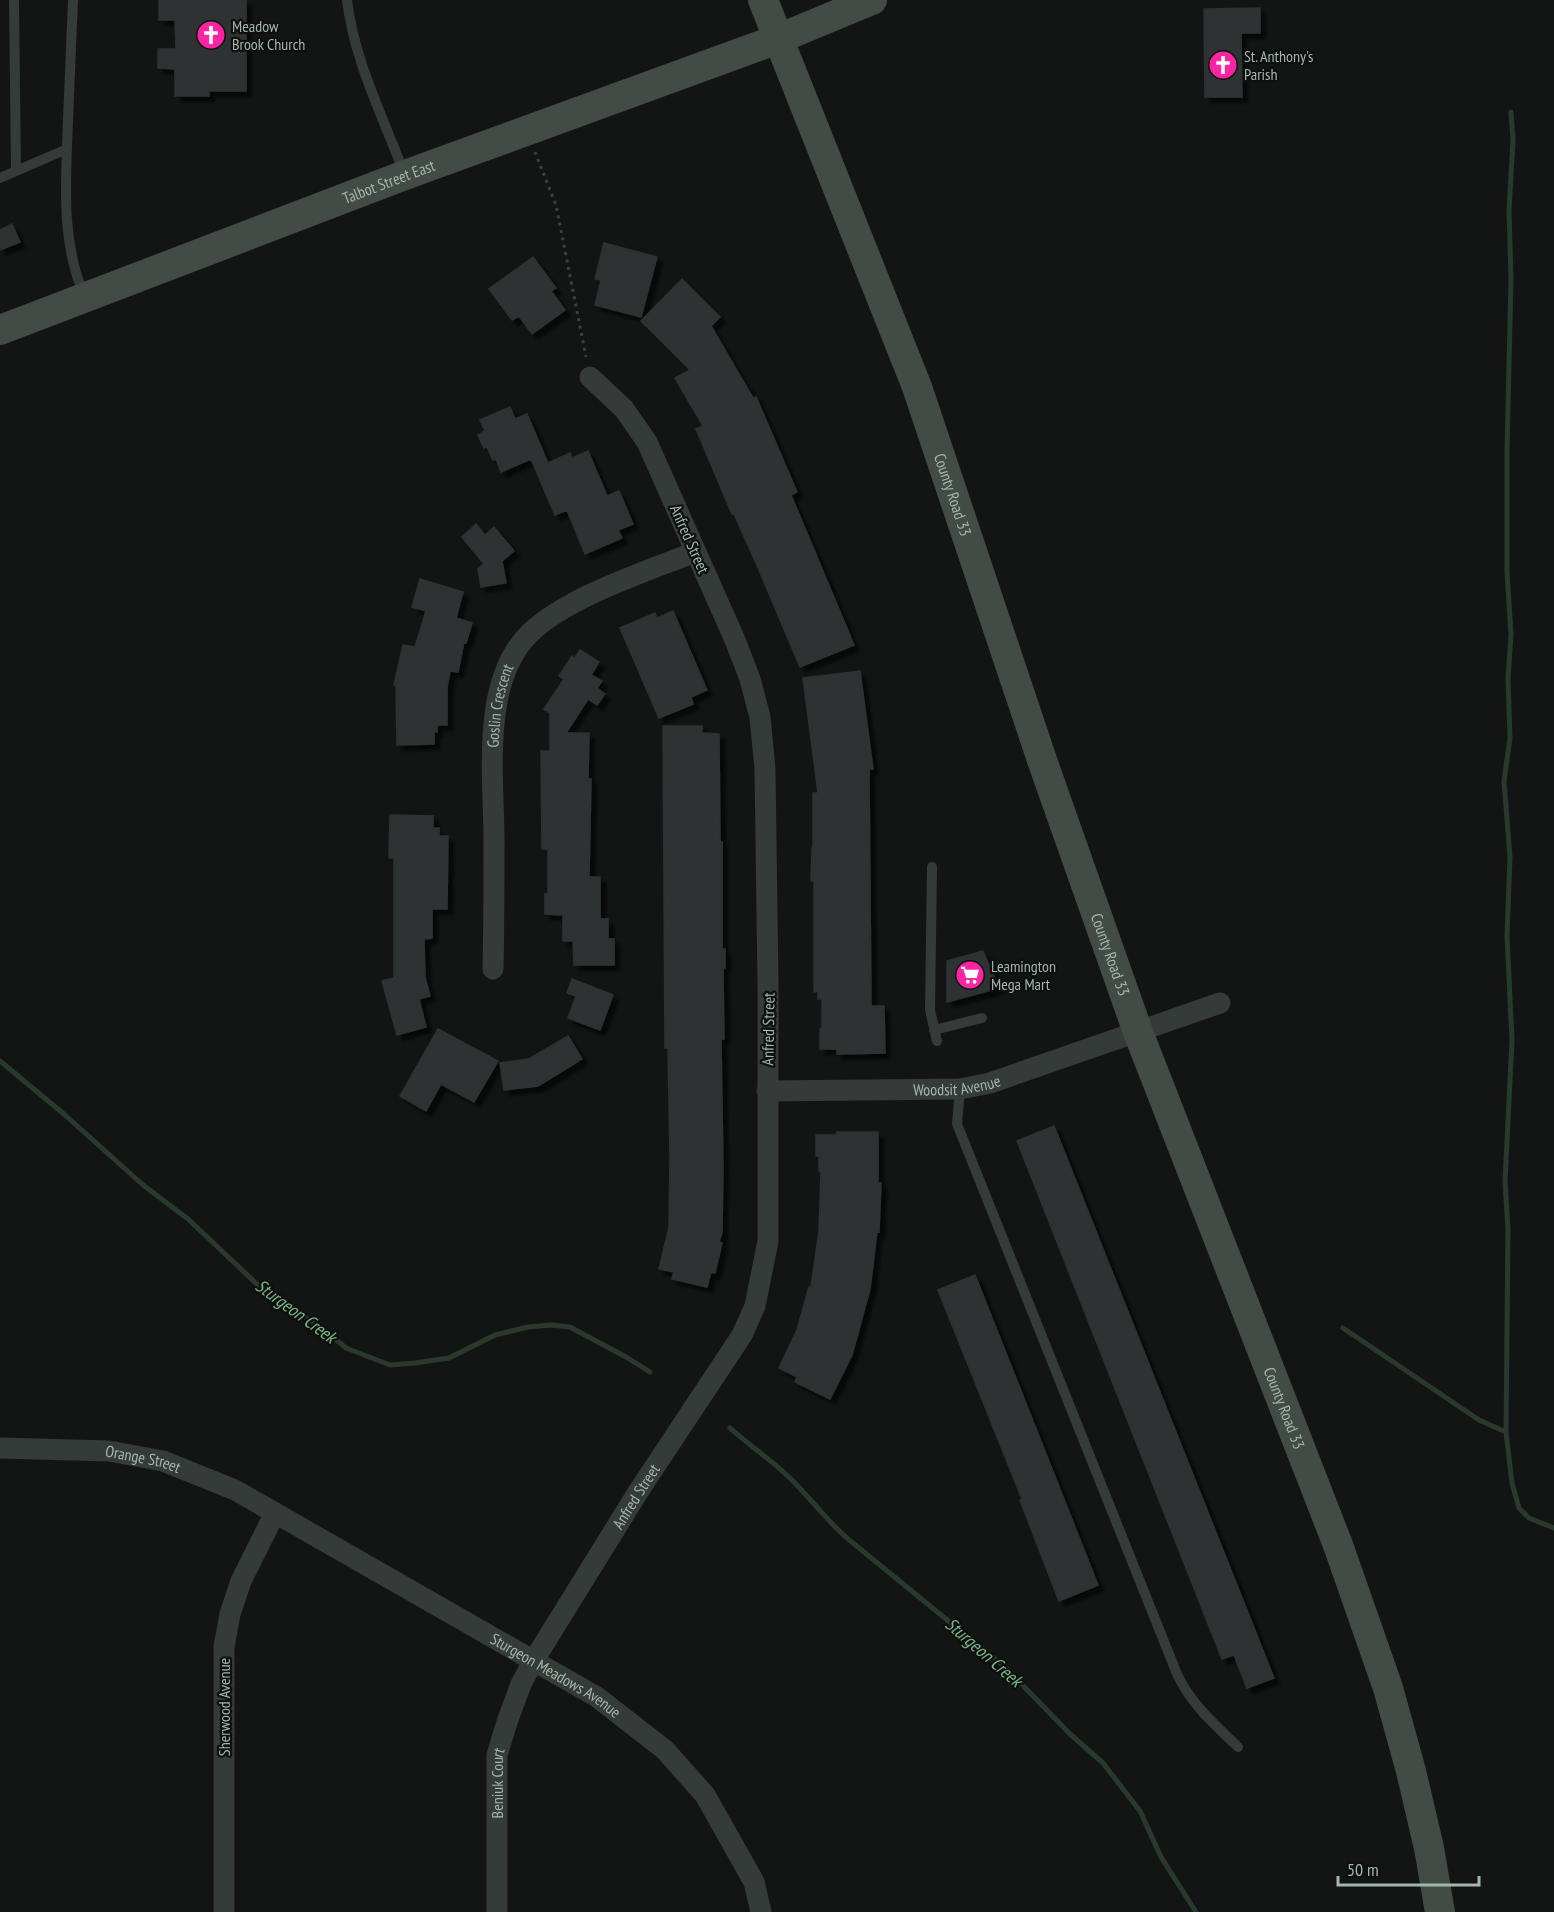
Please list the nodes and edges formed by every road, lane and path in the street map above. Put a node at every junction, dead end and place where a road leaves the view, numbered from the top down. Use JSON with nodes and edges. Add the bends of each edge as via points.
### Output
{"nodes":[{"id":1,"x":14,"y":0,"type":"edge"},
{"id":2,"x":73,"y":0,"type":"edge"},
{"id":3,"x":347,"y":0,"type":"edge"},
{"id":4,"x":763,"y":0,"type":"edge"},
{"id":5,"x":872,"y":0,"type":"edge"},
{"id":6,"x":778,"y":39,"type":"junction"},
{"id":7,"x":526,"y":131,"type":"junction"},
{"id":8,"x":67,"y":149,"type":"junction"},
{"id":9,"x":16,"y":171,"type":"junction"},
{"id":10,"x":405,"y":175,"type":"junction"},
{"id":11,"x":0,"y":178,"type":"edge"},
{"id":12,"x":86,"y":297,"type":"junction"},
{"id":13,"x":0,"y":330,"type":"edge"},
{"id":14,"x":590,"y":377,"type":"joint"},
{"id":15,"x":695,"y":552,"type":"junction"},
{"id":16,"x":932,"y":867,"type":"dead end"},
{"id":17,"x":494,"y":969,"type":"dead end"},
{"id":18,"x":1220,"y":1004,"type":"dead end"},
{"id":19,"x":982,"y":1018,"type":"dead end"},
{"id":20,"x":1138,"y":1032,"type":"junction"},
{"id":21,"x":960,"y":1089,"type":"junction"},
{"id":22,"x":767,"y":1091,"type":"junction"},
{"id":23,"x":0,"y":1448,"type":"edge"},
{"id":24,"x":275,"y":1514,"type":"junction"},
{"id":25,"x":534,"y":1660,"type":"junction"},
{"id":26,"x":1238,"y":1747,"type":"dead end"},
{"id":27,"x":224,"y":1912,"type":"edge"},
{"id":28,"x":496,"y":1912,"type":"edge"},
{"id":29,"x":761,"y":1912,"type":"edge"},
{"id":30,"x":1440,"y":1912,"type":"edge"}],
"edges":[{"from":1,"to":9,"type":"lane"},
{"from":2,"to":8,"type":"lane"},
{"from":3,"to":10,"type":"lane","via":[[356,45]]},
{"from":4,"to":6,"type":"main road","name":"County Road 33"},
{"from":5,"to":6,"type":"main road","name":"Talbot Street East"},
{"from":6,"to":7,"type":"main road","name":"Talbot Street East"},
{"from":6,"to":20,"type":"main road","name":"County Road 33","via":[[917,387],[1043,764]]},
{"from":7,"to":10,"type":"main road","name":"Talbot Street East"},
{"from":7,"to":14,"type":"path","via":[[556,205]]},
{"from":8,"to":9,"type":"lane"},
{"from":8,"to":12,"type":"lane","via":[[69,248]]},
{"from":9,"to":11,"type":"lane"},
{"from":10,"to":12,"type":"main road","name":"Talbot Street East"},
{"from":12,"to":13,"type":"main road","name":"Talbot Street East"},
{"from":14,"to":15,"type":"street","name":"Anfred Street","via":[[636,424]]},
{"from":15,"to":17,"type":"street","name":"Goslin Crescent","via":[[556,613],[523,640],[507,665],[493,742]]},
{"from":15,"to":22,"type":"street","name":"Anfred Street","via":[[746,669],[763,740]]},
{"from":16,"to":19,"type":"lane","via":[[930,1010],[936,1035]]},
{"from":18,"to":20,"type":"street","name":"Woodsit Avenue"},
{"from":20,"to":21,"type":"street","name":"Woodsit Avenue","via":[[990,1083]]},
{"from":20,"to":30,"type":"main road","name":"County Road 33","via":[[1338,1545],[1380,1666],[1411,1771]]},
{"from":21,"to":22,"type":"street","name":"Woodsit Avenue"},
{"from":21,"to":26,"type":"lane","via":[[957,1124],[1185,1693]]},
{"from":22,"to":25,"type":"street","name":"Anfred Street","via":[[768,1241],[755,1306],[742,1335]]},
{"from":23,"to":24,"type":"street","name":"Orange Street","via":[[109,1450],[163,1461],[235,1490]]},
{"from":24,"to":25,"type":"street","name":"Sturgeon Meadows Avenue"},
{"from":24,"to":27,"type":"street","name":"Sherwood Avenue","via":[[241,1581],[224,1647]]},
{"from":25,"to":28,"type":"street","name":"Beniuk Court","via":[[521,1684],[497,1755]]},
{"from":25,"to":29,"type":"street","name":"Sturgeon Meadows Avenue","via":[[597,1697],[665,1750],[705,1795],[726,1830],[754,1882]]}]}
